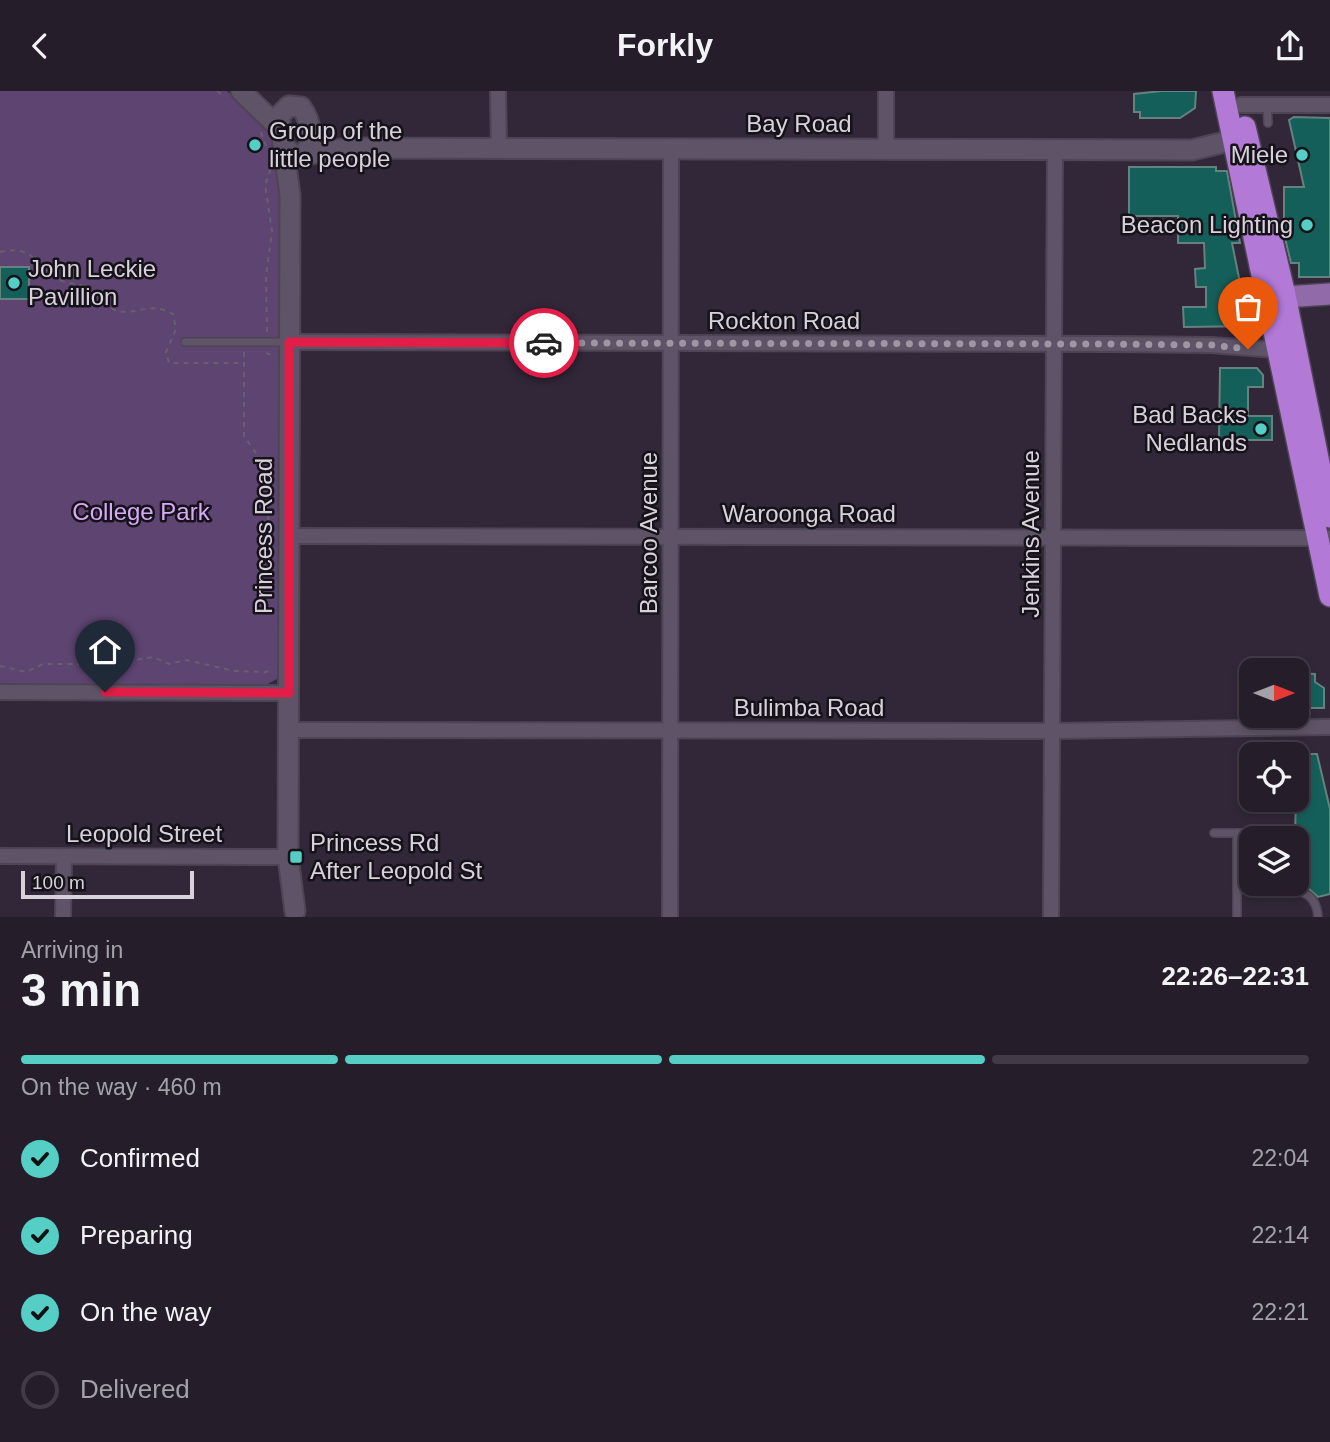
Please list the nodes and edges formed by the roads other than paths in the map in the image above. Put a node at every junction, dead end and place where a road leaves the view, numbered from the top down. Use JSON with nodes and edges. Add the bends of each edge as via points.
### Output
{"nodes":[{"id":1,"x":498,"y":91,"type":"edge"},
{"id":2,"x":886,"y":91,"type":"edge"},
{"id":3,"x":1223,"y":91,"type":"edge"},
{"id":4,"x":240,"y":97,"type":"edge"},
{"id":5,"x":1239,"y":98,"type":"edge"},
{"id":6,"x":298,"y":102,"type":"edge"},
{"id":7,"x":1267,"y":104,"type":"junction"},
{"id":8,"x":1330,"y":104,"type":"edge"},
{"id":9,"x":1268,"y":123,"type":"dead end"},
{"id":10,"x":311,"y":135,"type":"junction"},
{"id":11,"x":1240,"y":138,"type":"junction"},
{"id":12,"x":277,"y":142,"type":"junction"},
{"id":13,"x":349,"y":148,"type":"junction"},
{"id":14,"x":499,"y":149,"type":"junction"},
{"id":15,"x":671,"y":149,"type":"junction"},
{"id":16,"x":886,"y":149,"type":"junction"},
{"id":17,"x":1055,"y":151,"type":"junction"},
{"id":18,"x":303,"y":156,"type":"junction"},
{"id":19,"x":290,"y":195,"type":"junction"},
{"id":20,"x":1330,"y":294,"type":"edge"},
{"id":21,"x":1276,"y":297,"type":"junction"},
{"id":22,"x":185,"y":342,"type":"dead end"},
{"id":23,"x":289,"y":342,"type":"junction"},
{"id":24,"x":671,"y":343,"type":"junction"},
{"id":25,"x":1054,"y":344,"type":"junction"},
{"id":26,"x":1278,"y":351,"type":"junction"},
{"id":27,"x":1320,"y":485,"type":"edge"},
{"id":28,"x":1330,"y":517,"type":"edge"},
{"id":29,"x":289,"y":536,"type":"junction"},
{"id":30,"x":671,"y":537,"type":"junction"},
{"id":31,"x":1054,"y":537,"type":"junction"},
{"id":32,"x":1324,"y":538,"type":"edge"},
{"id":33,"x":1330,"y":596,"type":"edge"},
{"id":34,"x":0,"y":692,"type":"edge"},
{"id":35,"x":289,"y":693,"type":"junction"},
{"id":36,"x":1330,"y":727,"type":"edge"},
{"id":37,"x":289,"y":730,"type":"junction"},
{"id":38,"x":672,"y":731,"type":"junction"},
{"id":39,"x":1052,"y":731,"type":"junction"},
{"id":40,"x":1214,"y":833,"type":"dead end"},
{"id":41,"x":1237,"y":833,"type":"joint"},
{"id":42,"x":0,"y":856,"type":"edge"},
{"id":43,"x":64,"y":857,"type":"junction"},
{"id":44,"x":288,"y":857,"type":"junction"},
{"id":45,"x":1308,"y":896,"type":"edge"},
{"id":46,"x":289,"y":914,"type":"edge"},
{"id":47,"x":63,"y":917,"type":"edge"},
{"id":48,"x":670,"y":917,"type":"edge"},
{"id":49,"x":1051,"y":917,"type":"edge"},
{"id":50,"x":1237,"y":917,"type":"edge"},
{"id":51,"x":1318,"y":917,"type":"edge"}],
"edges":[{"from":1,"to":14,"type":"street"},
{"from":2,"to":16,"type":"street"},
{"from":3,"to":11,"type":"highway"},
{"from":4,"to":6,"type":"street"},
{"from":4,"to":12,"type":"street"},
{"from":5,"to":7,"type":"street"},
{"from":5,"to":11,"type":"highway"},
{"from":6,"to":10,"type":"street"},
{"from":6,"to":12,"type":"street","via":[[279,116]]},
{"from":7,"to":8,"type":"street"},
{"from":7,"to":9,"type":"lane"},
{"from":10,"to":13,"type":"street","name":"Bay Road"},
{"from":10,"to":18,"type":"street","name":"Princess Road"},
{"from":11,"to":17,"type":"street","name":"Bay Road","via":[[1192,150]]},
{"from":11,"to":21,"type":"highway"},
{"from":12,"to":18,"type":"street"},
{"from":12,"to":19,"type":"street","name":"Princess Road"},
{"from":13,"to":14,"type":"street","name":"Bay Road"},
{"from":13,"to":18,"type":"street","name":"Bay Road"},
{"from":14,"to":15,"type":"street","name":"Bay Road"},
{"from":15,"to":16,"type":"street","name":"Bay Road"},
{"from":15,"to":24,"type":"street","name":"Barcoo Avenue"},
{"from":16,"to":17,"type":"street","name":"Bay Road"},
{"from":17,"to":25,"type":"street","name":"Jenkins Avenue"},
{"from":18,"to":19,"type":"street","name":"Princess Road"},
{"from":19,"to":23,"type":"street","name":"Princess Road"},
{"from":20,"to":21,"type":"main road"},
{"from":21,"to":26,"type":"highway"},
{"from":21,"to":27,"type":"highway"},
{"from":22,"to":23,"type":"lane"},
{"from":23,"to":24,"type":"street","name":"Rockton Road"},
{"from":23,"to":29,"type":"street","name":"Princess Road"},
{"from":24,"to":25,"type":"street","name":"Rockton Road"},
{"from":24,"to":30,"type":"street","name":"Barcoo Avenue"},
{"from":25,"to":26,"type":"street","name":"Rockton Road","via":[[1211,345]]},
{"from":25,"to":31,"type":"street","name":"Jenkins Avenue"},
{"from":26,"to":27,"type":"highway"},
{"from":27,"to":28,"type":"highway"},
{"from":27,"to":32,"type":"highway"},
{"from":29,"to":30,"type":"street","name":"Waroonga Road"},
{"from":29,"to":35,"type":"street","name":"Princess Road"},
{"from":30,"to":31,"type":"street","name":"Waroonga Road"},
{"from":30,"to":38,"type":"street","name":"Barcoo Avenue"},
{"from":31,"to":32,"type":"street","name":"Waroonga Road"},
{"from":31,"to":39,"type":"street","name":"Jenkins Avenue"},
{"from":32,"to":33,"type":"highway"},
{"from":34,"to":35,"type":"street"},
{"from":35,"to":37,"type":"street","name":"Princess Road"},
{"from":36,"to":39,"type":"street","name":"Bulimba Road"},
{"from":37,"to":38,"type":"street","name":"Bulimba Road"},
{"from":37,"to":44,"type":"street","name":"Princess Road"},
{"from":38,"to":39,"type":"street","name":"Bulimba Road"},
{"from":38,"to":48,"type":"street","name":"Barcoo Avenue"},
{"from":39,"to":49,"type":"street","name":"Jenkins Avenue"},
{"from":40,"to":41,"type":"lane"},
{"from":41,"to":50,"type":"lane"},
{"from":42,"to":43,"type":"street","name":"Leopold Street"},
{"from":43,"to":44,"type":"street","name":"Leopold Street"},
{"from":43,"to":47,"type":"street"},
{"from":44,"to":46,"type":"street","name":"Princess Road"},
{"from":45,"to":51,"type":"lane","via":[[1315,899]]}]}
